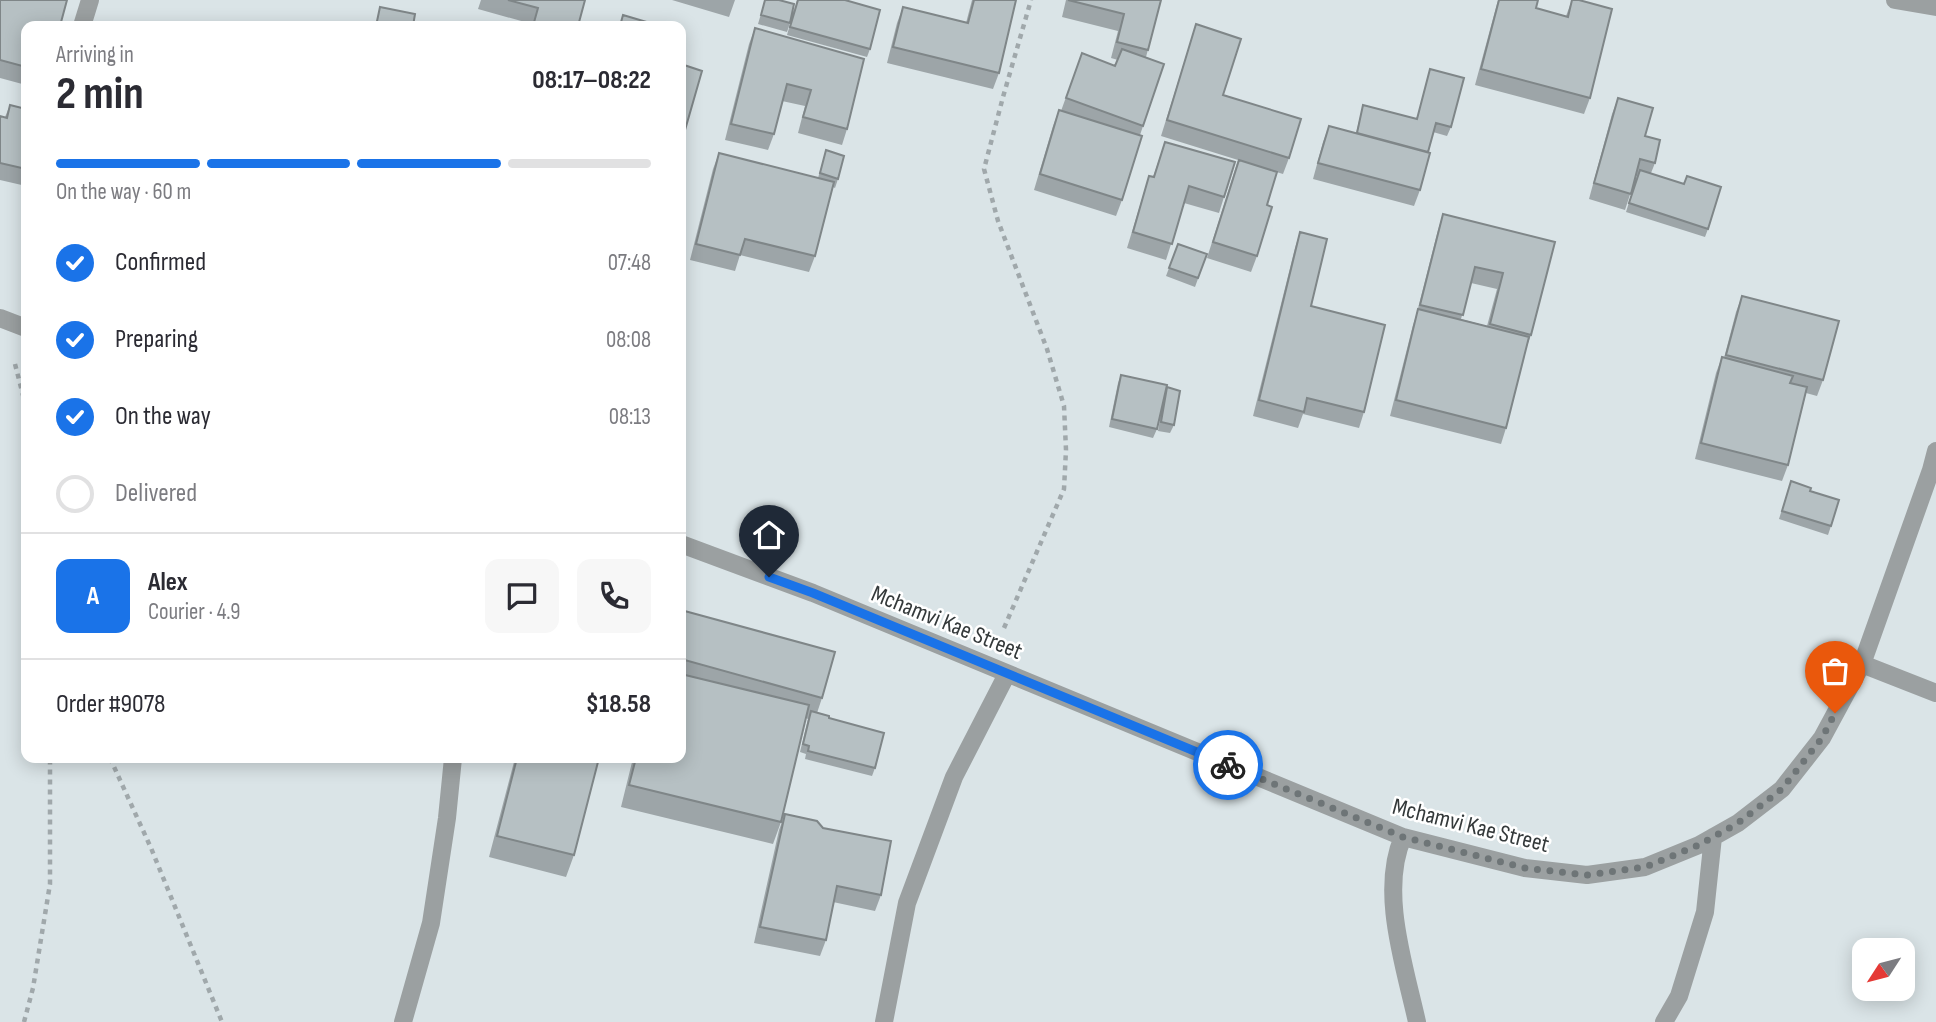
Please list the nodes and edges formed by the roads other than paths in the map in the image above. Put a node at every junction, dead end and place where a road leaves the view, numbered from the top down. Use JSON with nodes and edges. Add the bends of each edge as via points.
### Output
{"nodes":[{"id":1,"x":90,"y":0,"type":"edge"},
{"id":2,"x":1895,"y":0,"type":"edge"},
{"id":3,"x":1936,"y":7,"type":"edge"},
{"id":4,"x":84,"y":21,"type":"edge"},
{"id":5,"x":0,"y":318,"type":"edge"},
{"id":6,"x":21,"y":326,"type":"edge"},
{"id":7,"x":1936,"y":451,"type":"edge"},
{"id":8,"x":686,"y":546,"type":"edge"},
{"id":9,"x":1862,"y":664,"type":"junction"},
{"id":10,"x":1007,"y":674,"type":"junction"},
{"id":11,"x":1936,"y":693,"type":"edge"},
{"id":12,"x":452,"y":763,"type":"edge"},
{"id":13,"x":1713,"y":836,"type":"junction"},
{"id":14,"x":1403,"y":837,"type":"junction"},
{"id":15,"x":403,"y":1022,"type":"edge"},
{"id":16,"x":884,"y":1022,"type":"edge"},
{"id":17,"x":1417,"y":1022,"type":"edge"},
{"id":18,"x":1664,"y":1022,"type":"edge"}],
"edges":[{"from":1,"to":4,"type":"street"},
{"from":2,"to":3,"type":"street"},
{"from":5,"to":6,"type":"street"},
{"from":7,"to":9,"type":"street","name":"Mchamvi Kae Street"},
{"from":8,"to":10,"type":"street","name":"Mchamvi Kae Street"},
{"from":9,"to":11,"type":"street"},
{"from":9,"to":13,"type":"street","name":"Mchamvi Kae Street","via":[[1822,738],[1782,789]]},
{"from":10,"to":14,"type":"street","name":"Mchamvi Kae Street"},
{"from":10,"to":16,"type":"street","via":[[954,778],[907,903]]},
{"from":12,"to":15,"type":"street","via":[[431,923]]},
{"from":13,"to":14,"type":"street","name":"Mchamvi Kae Street","via":[[1645,867],[1587,875],[1525,868]]},
{"from":13,"to":18,"type":"street","via":[[1705,912],[1679,996]]},
{"from":14,"to":17,"type":"street","via":[[1393,872],[1395,909],[1400,953]]}]}
